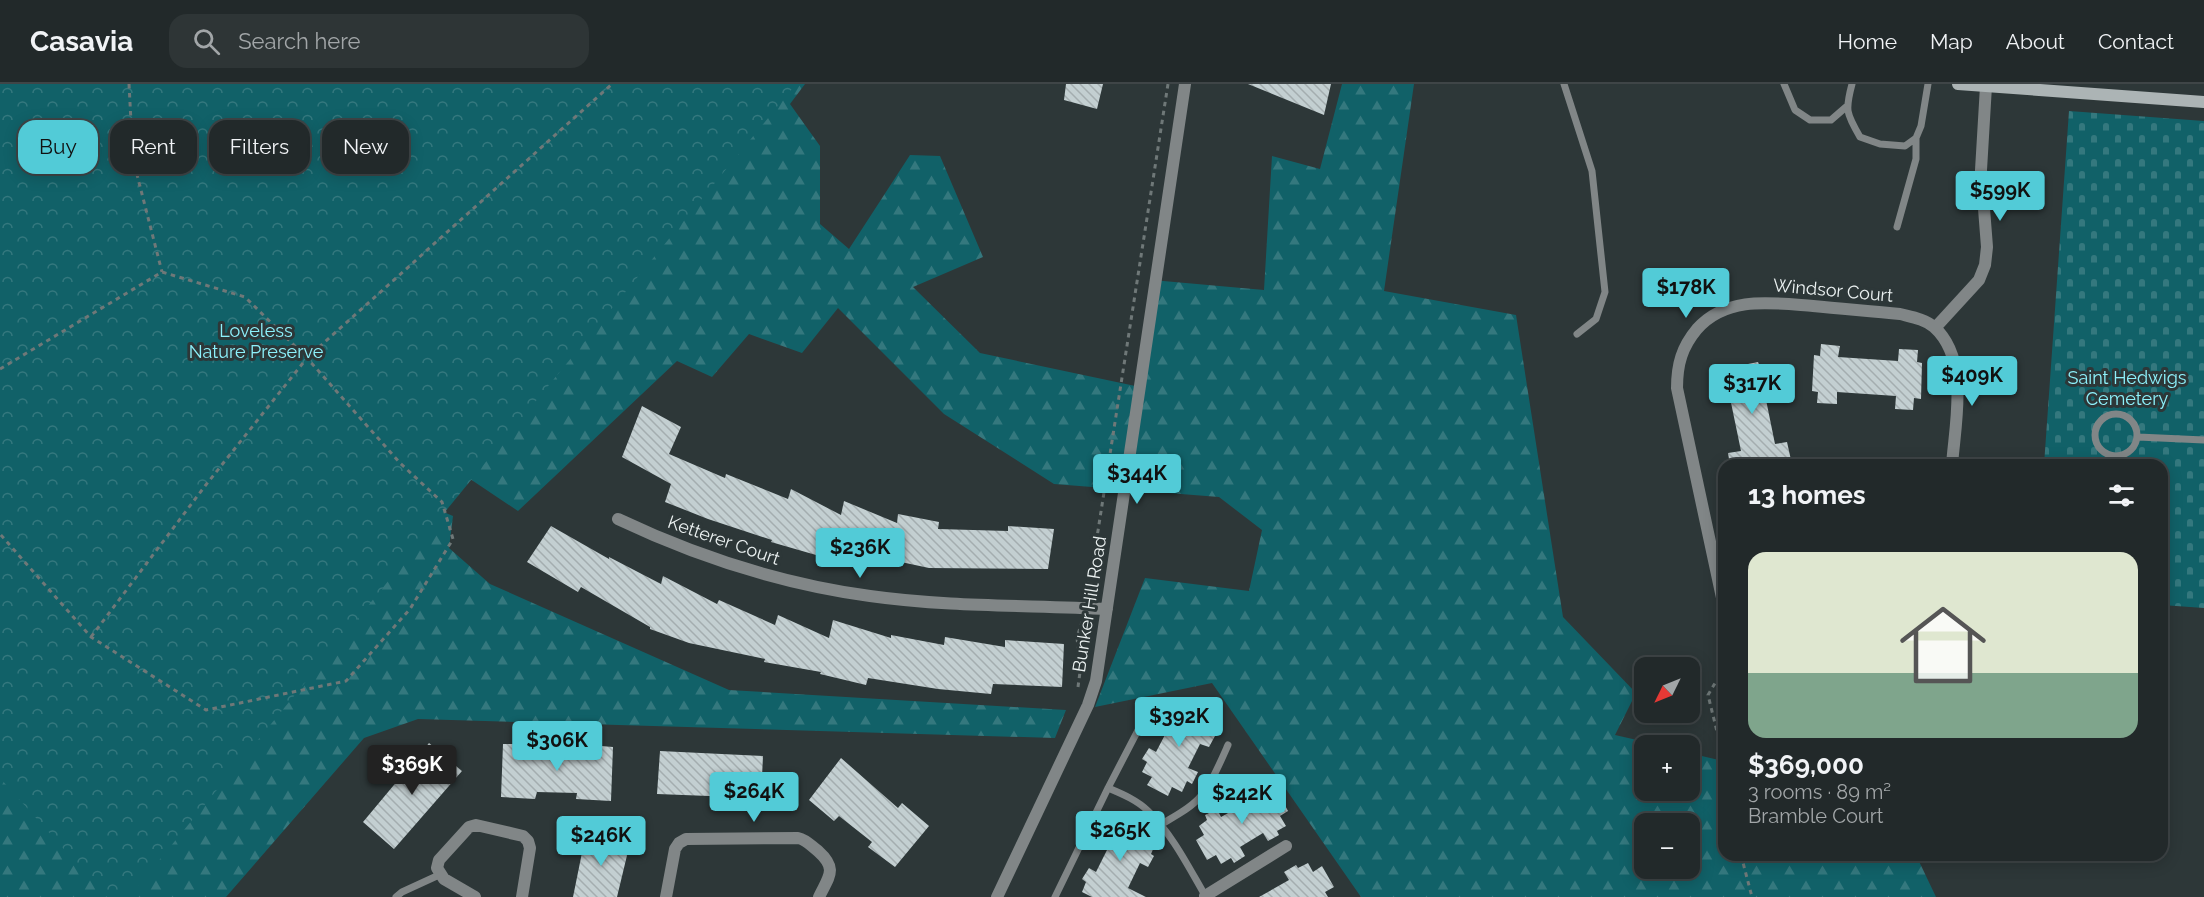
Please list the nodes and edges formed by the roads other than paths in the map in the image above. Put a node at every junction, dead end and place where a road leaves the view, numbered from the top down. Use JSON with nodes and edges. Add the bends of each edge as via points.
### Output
{"nodes":[{"id":1,"x":1185,"y":84,"type":"edge"},
{"id":2,"x":1564,"y":84,"type":"edge"},
{"id":3,"x":1784,"y":84,"type":"edge"},
{"id":4,"x":1852,"y":84,"type":"edge"},
{"id":5,"x":1928,"y":84,"type":"edge"},
{"id":6,"x":1958,"y":84,"type":"edge"},
{"id":7,"x":1986,"y":86,"type":"junction"},
{"id":8,"x":2037,"y":87,"type":"edge"},
{"id":9,"x":2204,"y":102,"type":"edge"},
{"id":10,"x":1846,"y":107,"type":"junction"},
{"id":11,"x":1916,"y":138,"type":"junction"},
{"id":12,"x":1897,"y":227,"type":"dead end"},
{"id":13,"x":1935,"y":328,"type":"junction"},
{"id":14,"x":1577,"y":334,"type":"dead end"},
{"id":15,"x":2138,"y":437,"type":"junction"},
{"id":16,"x":2204,"y":440,"type":"edge"},
{"id":17,"x":1952,"y":459,"type":"edge"},
{"id":18,"x":618,"y":519,"type":"dead end"},
{"id":19,"x":1718,"y":579,"type":"edge"},
{"id":20,"x":1107,"y":609,"type":"junction"},
{"id":21,"x":1149,"y":709,"type":"dead end"},
{"id":22,"x":1228,"y":745,"type":"dead end"},
{"id":23,"x":1108,"y":788,"type":"junction"},
{"id":24,"x":1160,"y":825,"type":"junction"},
{"id":25,"x":1286,"y":846,"type":"dead end"},
{"id":26,"x":440,"y":875,"type":"junction"},
{"id":27,"x":1205,"y":896,"type":"edge"},
{"id":28,"x":396,"y":897,"type":"edge"},
{"id":29,"x":475,"y":897,"type":"edge"},
{"id":30,"x":522,"y":897,"type":"edge"},
{"id":31,"x":666,"y":897,"type":"edge"},
{"id":32,"x":819,"y":897,"type":"edge"},
{"id":33,"x":997,"y":897,"type":"edge"},
{"id":34,"x":1055,"y":897,"type":"edge"}],
"edges":[{"from":1,"to":20,"type":"street","name":"Bunker Hill Road"},
{"from":2,"to":14,"type":"lane","via":[[1592,171],[1605,292],[1596,319]]},
{"from":3,"to":10,"type":"lane","via":[[1795,110],[1810,120],[1831,120]]},
{"from":4,"to":10,"type":"lane"},
{"from":5,"to":11,"type":"lane"},
{"from":6,"to":7,"type":"street"},
{"from":7,"to":8,"type":"street"},
{"from":7,"to":13,"type":"street","via":[[1981,170],[1985,265],[1979,280]]},
{"from":8,"to":9,"type":"street"},
{"from":10,"to":11,"type":"lane","via":[[1860,137],[1905,146]]},
{"from":11,"to":12,"type":"lane","via":[[1917,159]]},
{"from":13,"to":17,"type":"street","via":[[1952,352],[1959,380]]},
{"from":13,"to":19,"type":"street","name":"Windsor Court","via":[[1900,314],[1763,302],[1722,310],[1689,338],[1677,368],[1677,388]]},
{"from":15,"to":15,"type":"lane","via":[[2127,453],[2114,456],[2101,449],[2095,436],[2099,422],[2118,413],[2131,418]]},
{"from":15,"to":16,"type":"lane"},
{"from":18,"to":20,"type":"street","name":"Ketterer Court","via":[[690,550],[799,583],[927,601]]},
{"from":20,"to":33,"type":"street","name":"Bunker Hill Road","via":[[1096,681],[1088,705]]},
{"from":21,"to":23,"type":"lane"},
{"from":22,"to":24,"type":"lane","via":[[1199,798]]},
{"from":23,"to":24,"type":"lane","via":[[1140,805]]},
{"from":23,"to":34,"type":"lane"},
{"from":24,"to":27,"type":"lane"},
{"from":25,"to":27,"type":"street"},
{"from":26,"to":28,"type":"lane"},
{"from":26,"to":29,"type":"street"},
{"from":26,"to":30,"type":"street","via":[[438,860],[469,827],[477,825],[523,836],[530,848]]},
{"from":31,"to":32,"type":"street","via":[[675,849],[686,839],[798,838],[830,865],[831,872]]}]}
